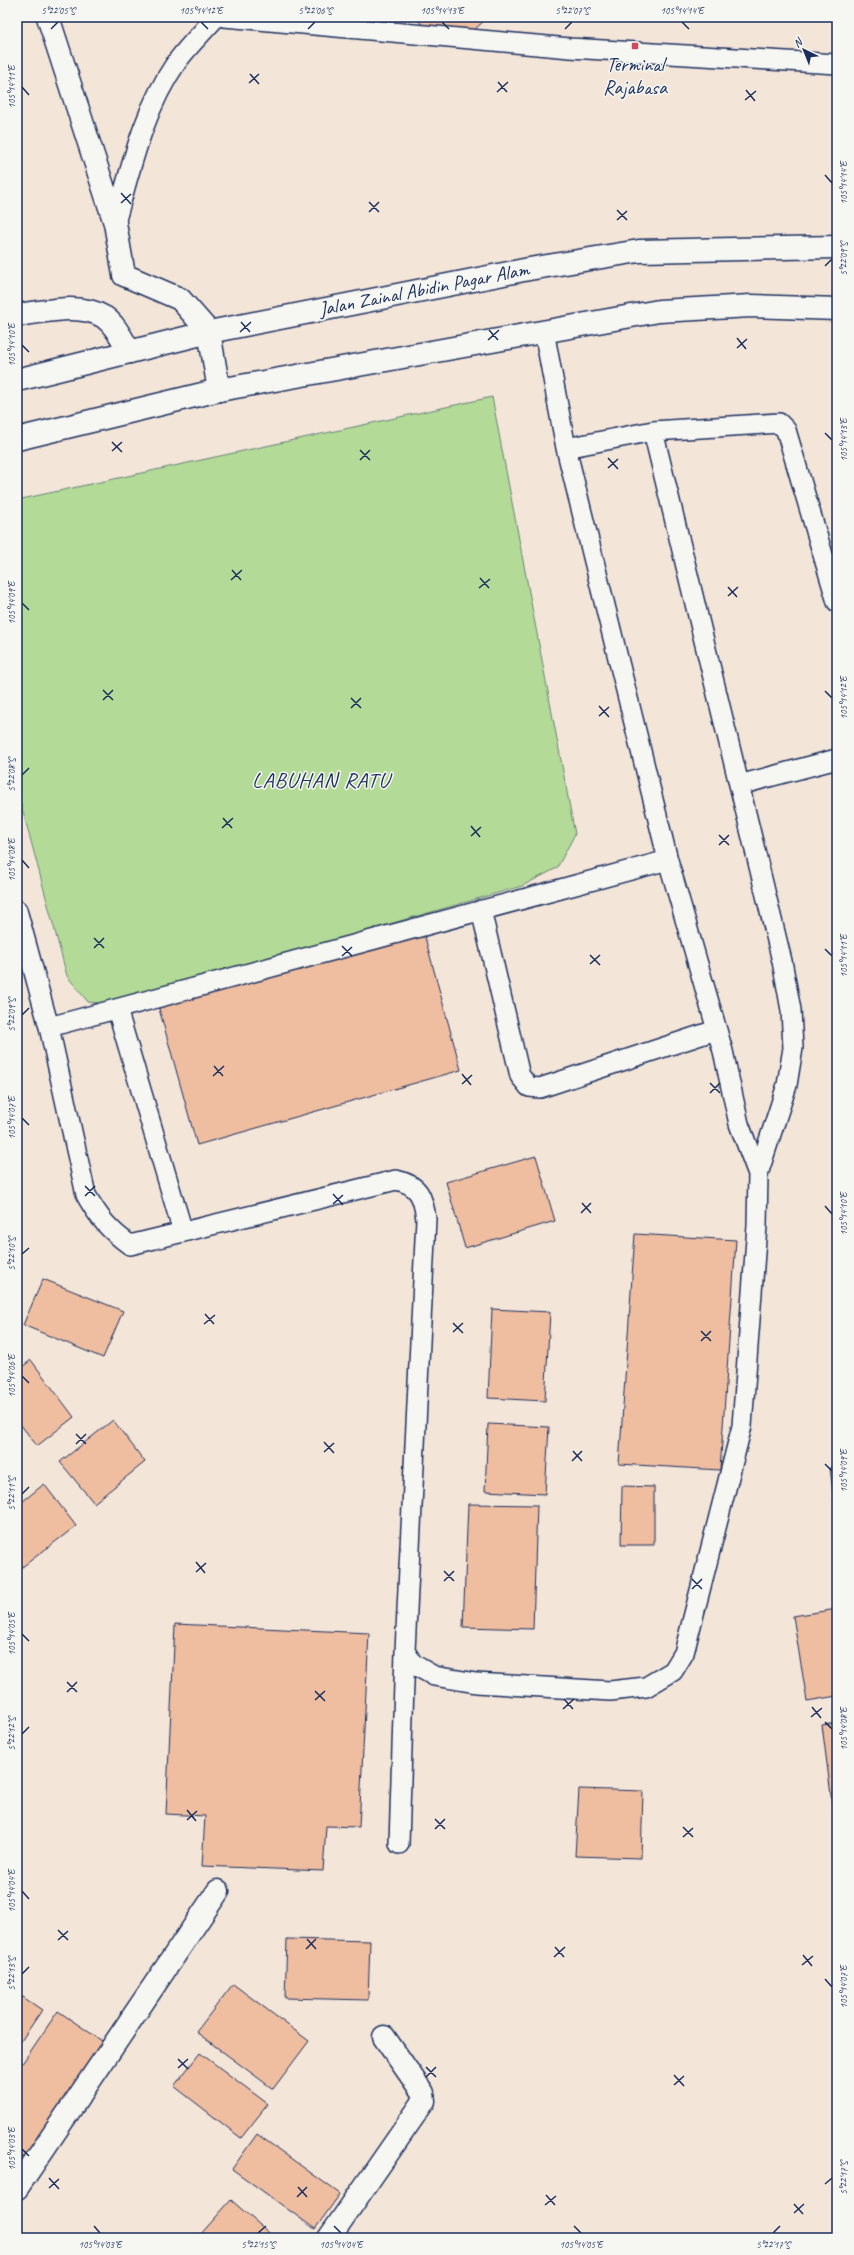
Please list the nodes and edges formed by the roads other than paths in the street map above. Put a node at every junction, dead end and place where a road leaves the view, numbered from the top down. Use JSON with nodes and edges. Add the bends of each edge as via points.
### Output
{"nodes":[{"id":1,"x":48,"y":17,"type":"edge"},
{"id":2,"x":216,"y":17,"type":"edge"},
{"id":3,"x":224,"y":17,"type":"edge"},
{"id":4,"x":837,"y":64,"type":"edge"},
{"id":5,"x":114,"y":223,"type":"junction"},
{"id":6,"x":837,"y":247,"type":"edge"},
{"id":7,"x":837,"y":309,"type":"edge"},
{"id":8,"x":17,"y":315,"type":"edge"},
{"id":9,"x":544,"y":331,"type":"junction"},
{"id":10,"x":209,"y":332,"type":"junction"},
{"id":11,"x":130,"y":352,"type":"junction"},
{"id":12,"x":17,"y":380,"type":"edge"},
{"id":13,"x":219,"y":390,"type":"junction"},
{"id":14,"x":653,"y":431,"type":"junction"},
{"id":15,"x":17,"y":439,"type":"edge"},
{"id":16,"x":566,"y":448,"type":"junction"},
{"id":17,"x":837,"y":602,"type":"edge"},
{"id":18,"x":837,"y":759,"type":"edge"},
{"id":19,"x":739,"y":785,"type":"junction"},
{"id":20,"x":668,"y":860,"type":"junction"},
{"id":21,"x":17,"y":910,"type":"edge"},
{"id":22,"x":482,"y":910,"type":"junction"},
{"id":23,"x":117,"y":1009,"type":"junction"},
{"id":24,"x":49,"y":1027,"type":"junction"},
{"id":25,"x":716,"y":1030,"type":"junction"},
{"id":26,"x":758,"y":1174,"type":"junction"},
{"id":27,"x":183,"y":1232,"type":"junction"},
{"id":28,"x":405,"y":1651,"type":"junction"},
{"id":29,"x":399,"y":1844,"type":"dead end"},
{"id":30,"x":218,"y":1891,"type":"dead end"},
{"id":31,"x":384,"y":2037,"type":"dead end"},
{"id":32,"x":17,"y":2188,"type":"edge"},
{"id":33,"x":329,"y":2238,"type":"edge"}],
"edges":[{"from":1,"to":5,"type":"main road"},
{"from":2,"to":5,"type":"lane","via":[[176,63],[154,100],[141,132]]},
{"from":3,"to":4,"type":"lane","via":[[570,48]]},
{"from":5,"to":10,"type":"main road","via":[[124,275],[180,299]]},
{"from":6,"to":10,"type":"main road","name":"Jalan Zainal Abidin Pagar Alam","via":[[639,252],[529,269]]},
{"from":7,"to":9,"type":"main road","via":[[752,306],[659,311]]},
{"from":8,"to":11,"type":"main road","via":[[82,309],[104,318],[116,330]]},
{"from":9,"to":13,"type":"main road"},
{"from":9,"to":16,"type":"lane"},
{"from":10,"to":11,"type":"main road","name":"Jalan Zainal Abidin Pagar Alam"},
{"from":10,"to":13,"type":"main road"},
{"from":11,"to":12,"type":"main road","name":"Jalan Zainal Abidin Pagar Alam"},
{"from":13,"to":15,"type":"main road"},
{"from":14,"to":16,"type":"lane"},
{"from":14,"to":17,"type":"lane","via":[[779,423],[786,430]]},
{"from":14,"to":19,"type":"lane"},
{"from":16,"to":20,"type":"lane"},
{"from":18,"to":19,"type":"lane"},
{"from":19,"to":26,"type":"lane","via":[[782,961],[791,1010],[793,1048],[787,1085]]},
{"from":20,"to":22,"type":"lane"},
{"from":20,"to":25,"type":"lane"},
{"from":21,"to":24,"type":"lane"},
{"from":22,"to":23,"type":"lane"},
{"from":22,"to":25,"type":"lane","via":[[520,1076],[529,1087],[540,1088]]},
{"from":23,"to":24,"type":"lane"},
{"from":23,"to":27,"type":"lane"},
{"from":24,"to":27,"type":"lane","via":[[86,1195],[98,1217],[130,1245]]},
{"from":25,"to":26,"type":"lane","via":[[739,1124]]},
{"from":26,"to":28,"type":"lane","via":[[757,1226],[742,1426],[684,1654],[673,1671],[646,1687],[610,1691],[476,1683],[434,1676],[413,1664]]},
{"from":27,"to":28,"type":"lane","via":[[396,1180],[408,1183],[418,1191],[424,1204],[426,1219]]},
{"from":28,"to":29,"type":"lane"},
{"from":30,"to":32,"type":"main road"},
{"from":31,"to":33,"type":"main road","via":[[423,2093],[424,2101]]}]}
